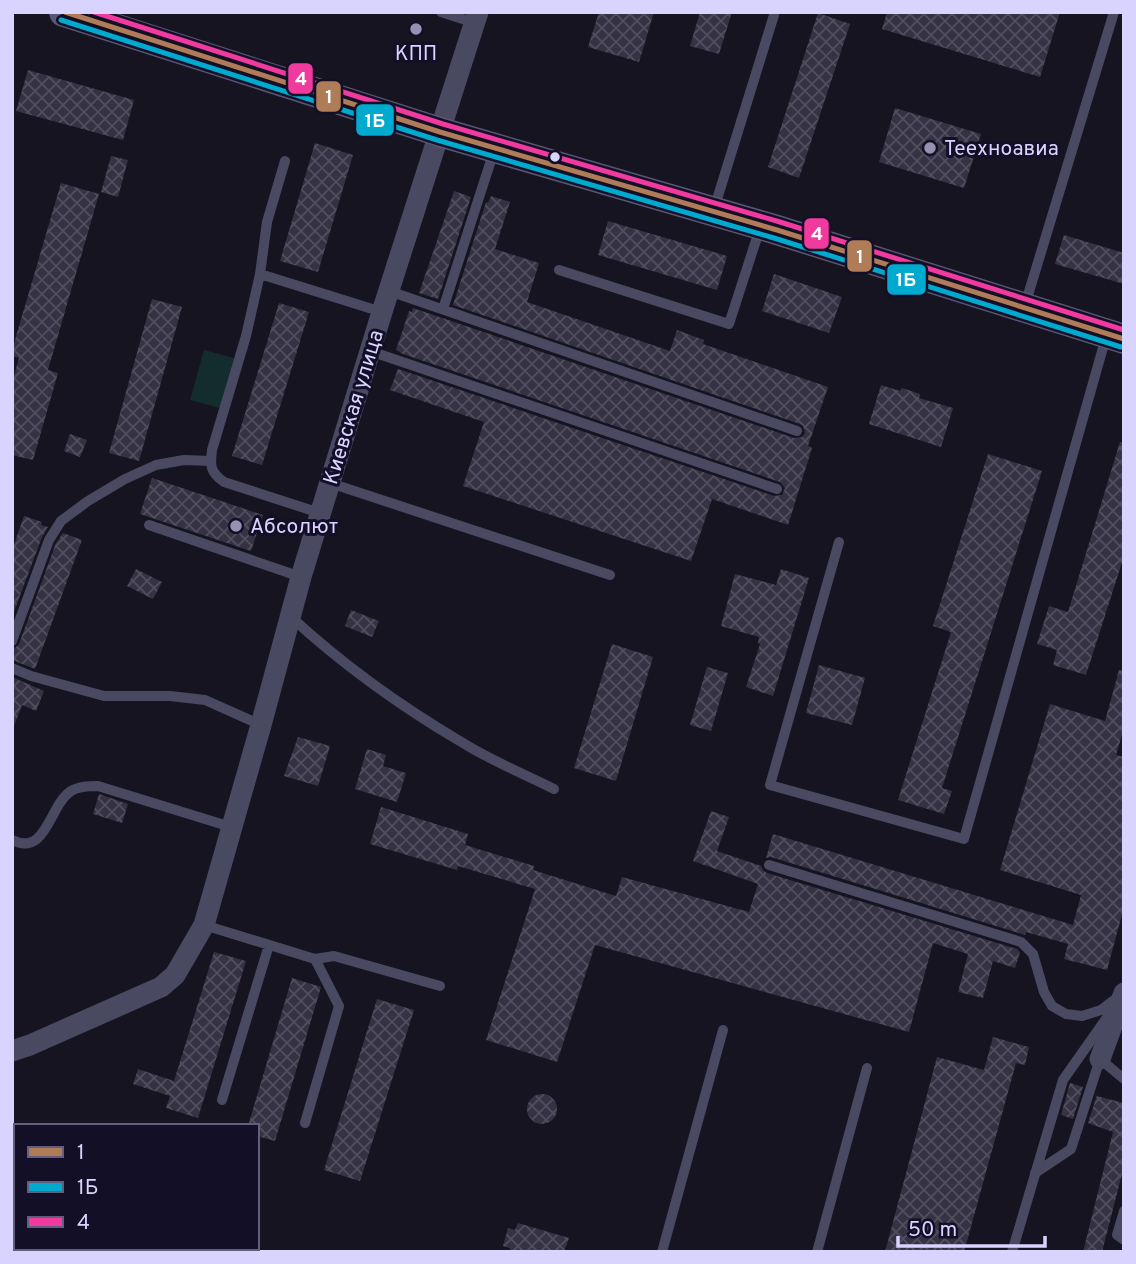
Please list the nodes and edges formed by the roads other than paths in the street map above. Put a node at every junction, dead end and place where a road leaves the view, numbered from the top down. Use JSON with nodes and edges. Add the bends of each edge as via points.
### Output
{"nodes":[{"id":1,"x":64,"y":12,"type":"edge"},
{"id":2,"x":441,"y":12,"type":"edge"},
{"id":3,"x":1114,"y":12,"type":"edge"},
{"id":4,"x":774,"y":15,"type":"dead end"},
{"id":5,"x":477,"y":18,"type":"edge"},
{"id":6,"x":440,"y":132,"type":"junction"},
{"id":7,"x":495,"y":148,"type":"junction"},
{"id":8,"x":285,"y":161,"type":"dead end"},
{"id":9,"x":713,"y":212,"type":"junction"},
{"id":10,"x":761,"y":225,"type":"junction"},
{"id":11,"x":559,"y":270,"type":"dead end"},
{"id":12,"x":260,"y":274,"type":"junction"},
{"id":13,"x":389,"y":290,"type":"junction"},
{"id":14,"x":1024,"y":307,"type":"junction"},
{"id":15,"x":443,"y":309,"type":"junction"},
{"id":16,"x":382,"y":312,"type":"junction"},
{"id":17,"x":1115,"y":337,"type":"edge"},
{"id":18,"x":370,"y":351,"type":"junction"},
{"id":19,"x":797,"y":431,"type":"dead end"},
{"id":20,"x":210,"y":461,"type":"junction"},
{"id":21,"x":330,"y":483,"type":"junction"},
{"id":22,"x":777,"y":489,"type":"dead end"},
{"id":23,"x":320,"y":513,"type":"junction"},
{"id":24,"x":149,"y":525,"type":"dead end"},
{"id":25,"x":839,"y":542,"type":"dead end"},
{"id":26,"x":610,"y":575,"type":"dead end"},
{"id":27,"x":301,"y":576,"type":"junction"},
{"id":28,"x":290,"y":616,"type":"junction"},
{"id":29,"x":12,"y":641,"type":"edge"},
{"id":30,"x":12,"y":668,"type":"edge"},
{"id":31,"x":261,"y":725,"type":"junction"},
{"id":32,"x":554,"y":789,"type":"dead end"},
{"id":33,"x":231,"y":827,"type":"junction"},
{"id":34,"x":12,"y":840,"type":"edge"},
{"id":35,"x":769,"y":865,"type":"dead end"},
{"id":36,"x":204,"y":925,"type":"junction"},
{"id":37,"x":269,"y":945,"type":"junction"},
{"id":38,"x":315,"y":959,"type":"junction"},
{"id":39,"x":440,"y":986,"type":"dead end"},
{"id":40,"x":1124,"y":993,"type":"edge"},
{"id":41,"x":723,"y":1030,"type":"dead end"},
{"id":42,"x":12,"y":1051,"type":"edge"},
{"id":43,"x":1100,"y":1059,"type":"junction"},
{"id":44,"x":867,"y":1068,"type":"dead end"},
{"id":45,"x":1124,"y":1079,"type":"edge"},
{"id":46,"x":222,"y":1100,"type":"dead end"},
{"id":47,"x":305,"y":1123,"type":"dead end"},
{"id":48,"x":1035,"y":1173,"type":"junction"},
{"id":49,"x":1124,"y":1211,"type":"edge"},
{"id":50,"x":1124,"y":1240,"type":"edge"},
{"id":51,"x":662,"y":1252,"type":"edge"},
{"id":52,"x":817,"y":1252,"type":"edge"},
{"id":53,"x":1012,"y":1252,"type":"edge"}],
"edges":[{"from":1,"to":6,"type":"main road"},
{"from":2,"to":5,"type":"lane"},
{"from":3,"to":14,"type":"lane"},
{"from":4,"to":9,"type":"lane"},
{"from":5,"to":6,"type":"street","name":"Киевская улица"},
{"from":6,"to":7,"type":"main road"},
{"from":6,"to":13,"type":"street","name":"Киевская улица"},
{"from":7,"to":9,"type":"main road"},
{"from":7,"to":15,"type":"lane"},
{"from":8,"to":12,"type":"lane","via":[[267,222]]},
{"from":9,"to":10,"type":"main road"},
{"from":10,"to":11,"type":"lane","via":[[730,324]]},
{"from":10,"to":14,"type":"main road"},
{"from":12,"to":16,"type":"lane"},
{"from":12,"to":20,"type":"lane"},
{"from":13,"to":15,"type":"lane"},
{"from":13,"to":16,"type":"street","name":"Киевская улица"},
{"from":14,"to":17,"type":"main road"},
{"from":15,"to":19,"type":"lane"},
{"from":16,"to":18,"type":"street","name":"Киевская улица"},
{"from":17,"to":25,"type":"lane","via":[[964,839],[770,785]]},
{"from":18,"to":21,"type":"street","name":"Киевская улица"},
{"from":18,"to":22,"type":"lane"},
{"from":20,"to":23,"type":"lane","via":[[215,476],[224,482]]},
{"from":20,"to":29,"type":"lane","via":[[156,465],[125,479],[61,521],[48,540]]},
{"from":21,"to":23,"type":"street","name":"Киевская улица"},
{"from":21,"to":26,"type":"lane"},
{"from":23,"to":27,"type":"street","name":"Киевская улица"},
{"from":24,"to":27,"type":"lane"},
{"from":27,"to":28,"type":"street","name":"Киевская улица"},
{"from":28,"to":31,"type":"street","name":"Киевская улица"},
{"from":28,"to":32,"type":"lane","via":[[377,689],[465,745]]},
{"from":30,"to":31,"type":"lane","via":[[104,696],[205,700]]},
{"from":31,"to":33,"type":"street","name":"Киевская улица"},
{"from":33,"to":34,"type":"lane","via":[[98,786],[85,786],[61,800],[36,840],[27,844]]},
{"from":33,"to":36,"type":"street","name":"Киевская улица"},
{"from":35,"to":40,"type":"lane","via":[[1021,942],[1033,954],[1052,1006],[1066,1014],[1082,1016],[1101,1010]]},
{"from":36,"to":37,"type":"lane"},
{"from":36,"to":42,"type":"street","name":"Киевская улица","via":[[175,975],[161,988]]},
{"from":37,"to":38,"type":"lane"},
{"from":37,"to":46,"type":"lane"},
{"from":38,"to":39,"type":"lane","via":[[334,956]]},
{"from":38,"to":47,"type":"lane","via":[[339,1006]]},
{"from":40,"to":43,"type":"street"},
{"from":40,"to":48,"type":"lane","via":[[1063,1080]]},
{"from":41,"to":51,"type":"lane"},
{"from":43,"to":45,"type":"lane"},
{"from":43,"to":48,"type":"lane","via":[[1071,1149]]},
{"from":44,"to":52,"type":"lane"},
{"from":48,"to":53,"type":"lane"},
{"from":49,"to":50,"type":"lane","via":[[1117,1235]]}]}
